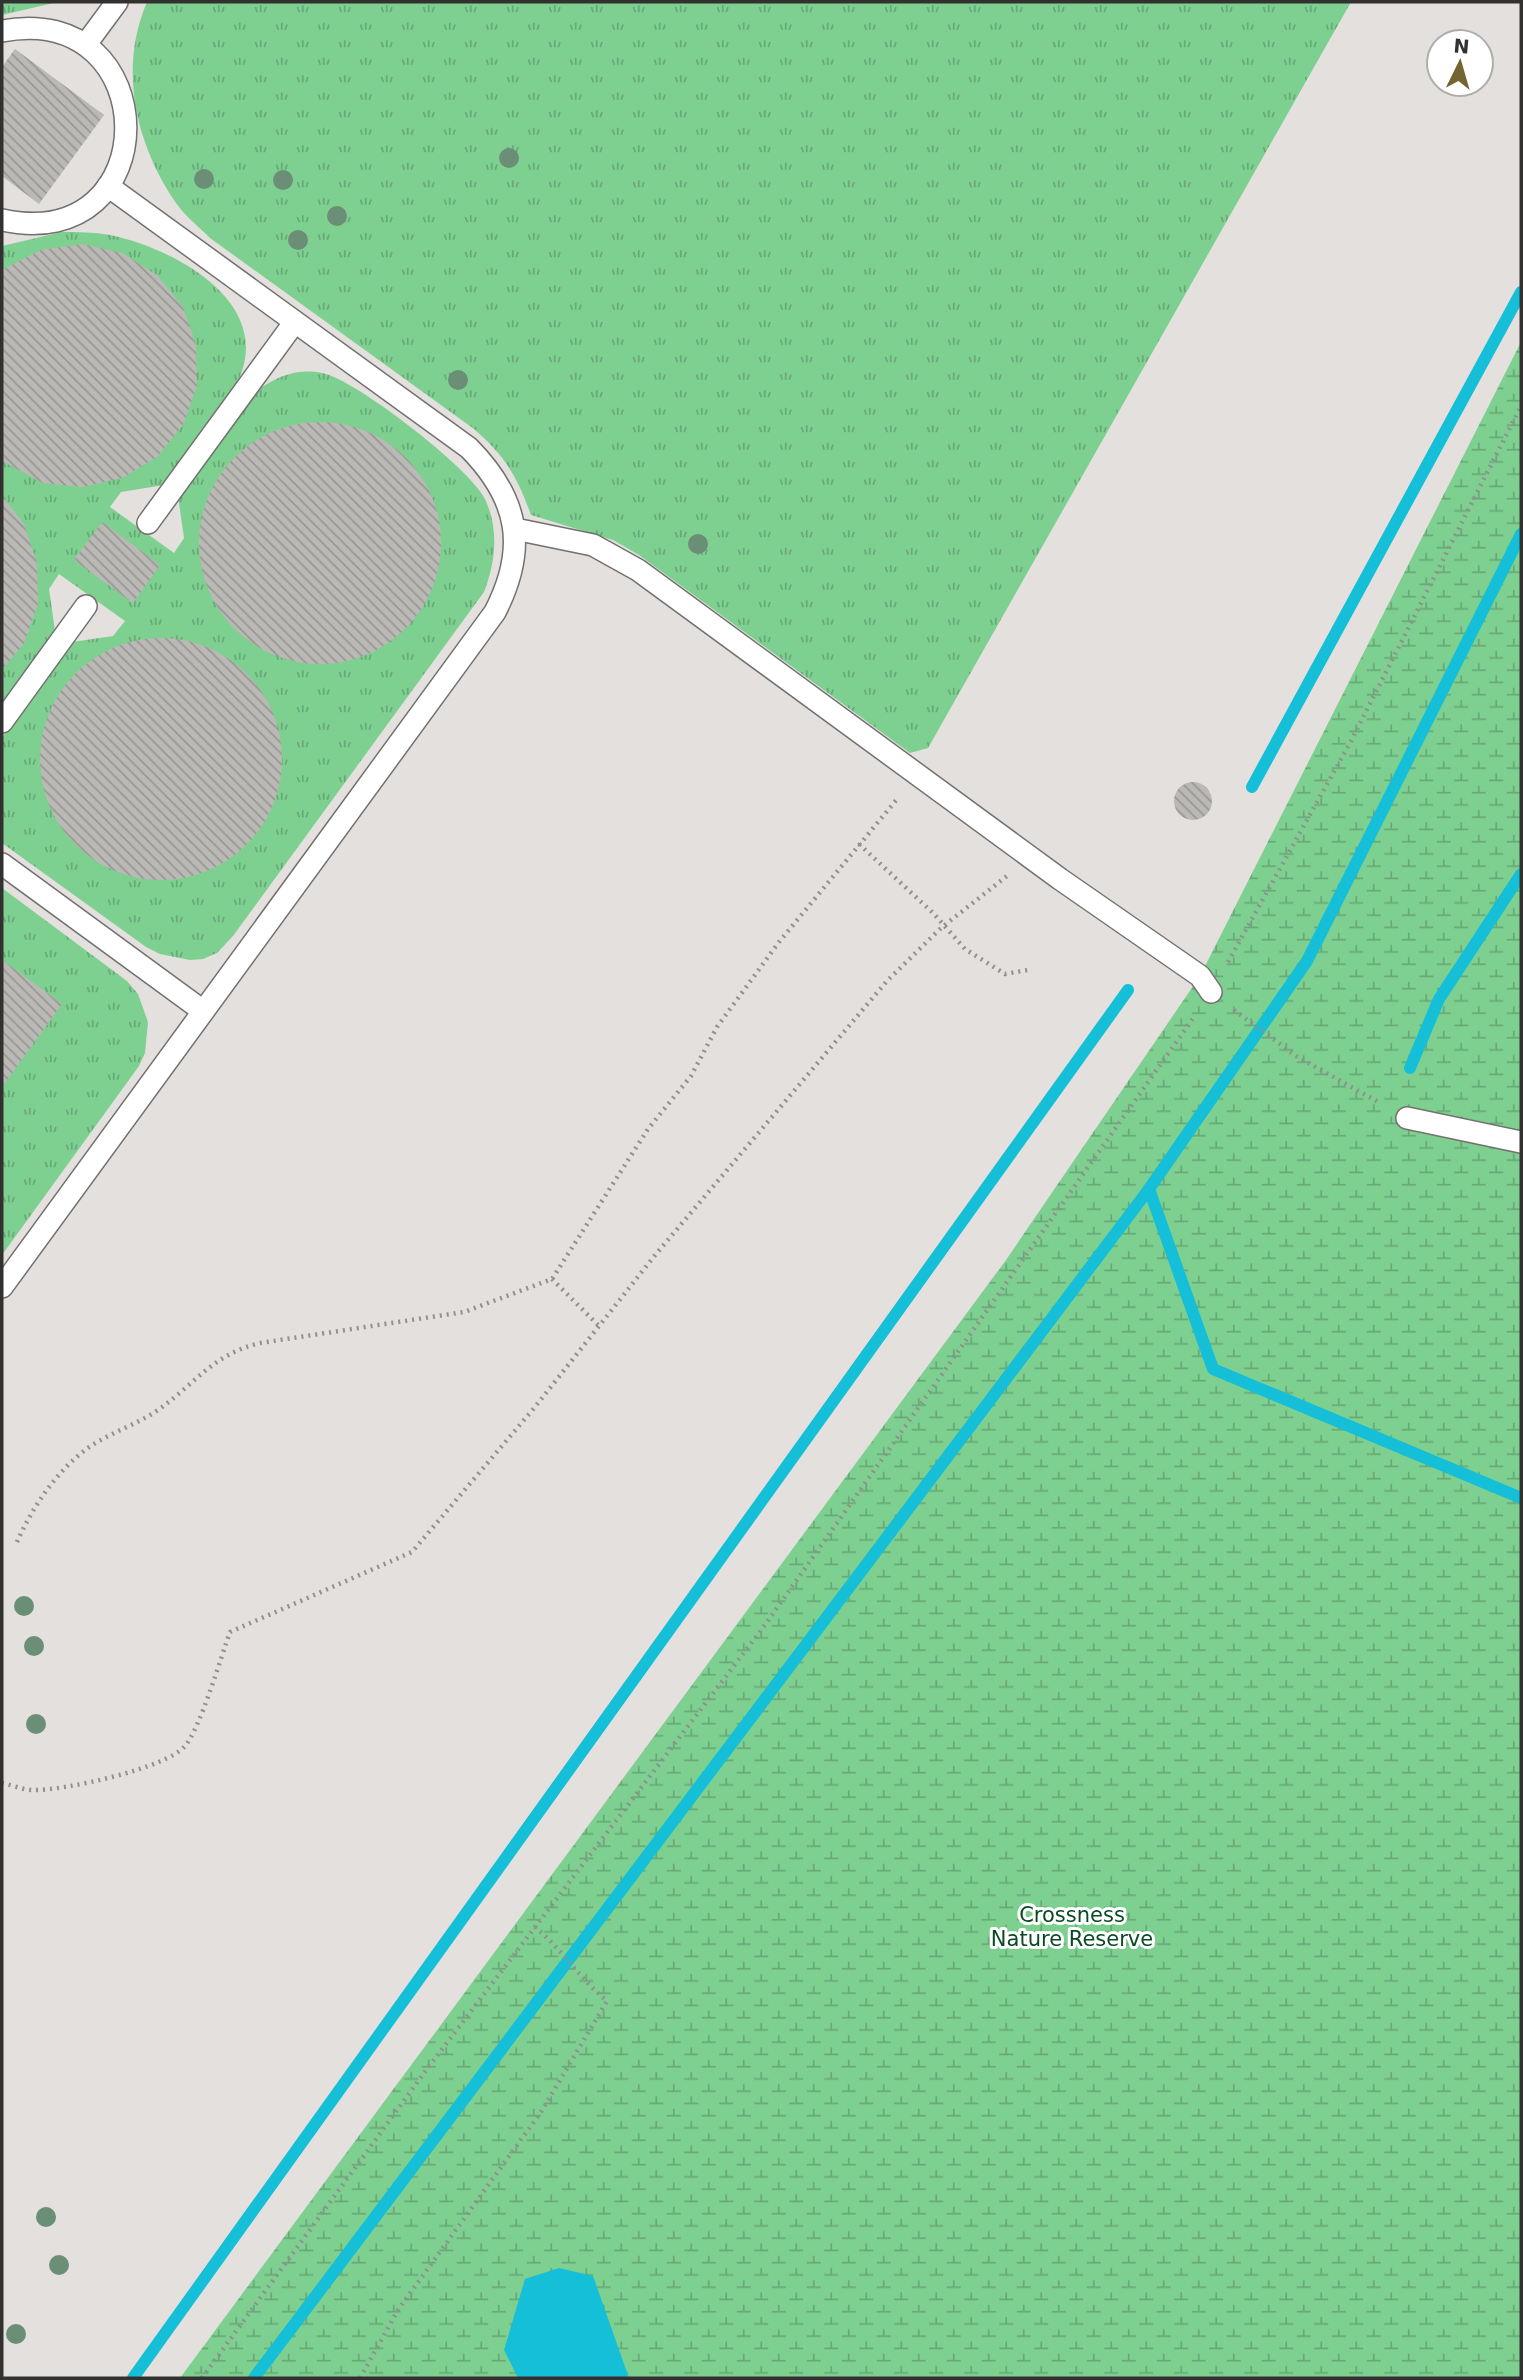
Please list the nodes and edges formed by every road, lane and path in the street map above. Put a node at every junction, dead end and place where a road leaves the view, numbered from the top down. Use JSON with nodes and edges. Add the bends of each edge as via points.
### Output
{"nodes":[{"id":1,"x":117,"y":2,"type":"edge"},
{"id":2,"x":2,"y":31,"type":"edge"},
{"id":3,"x":86,"y":44,"type":"junction"},
{"id":4,"x":108,"y":186,"type":"junction"},
{"id":5,"x":2,"y":220,"type":"edge"},
{"id":6,"x":294,"y":323,"type":"junction"},
{"id":7,"x":1521,"y":406,"type":"edge"},
{"id":8,"x":148,"y":523,"type":"dead end"},
{"id":9,"x":514,"y":529,"type":"junction"},
{"id":10,"x":86,"y":606,"type":"dead end"},
{"id":11,"x":2,"y":722,"type":"edge"},
{"id":12,"x":919,"y":774,"type":"junction"},
{"id":13,"x":859,"y":844,"type":"junction"},
{"id":14,"x":1027,"y":854,"type":"junction"},
{"id":15,"x":2,"y":864,"type":"edge"},
{"id":16,"x":944,"y":926,"type":"junction"},
{"id":17,"x":1028,"y":970,"type":"dead end"},
{"id":18,"x":1211,"y":992,"type":"junction"},
{"id":19,"x":203,"y":1012,"type":"junction"},
{"id":20,"x":1407,"y":1118,"type":"joint"},
{"id":21,"x":1521,"y":1142,"type":"edge"},
{"id":22,"x":552,"y":1279,"type":"junction"},
{"id":23,"x":2,"y":1287,"type":"edge"},
{"id":24,"x":599,"y":1326,"type":"junction"},
{"id":25,"x":17,"y":1542,"type":"dead end"},
{"id":26,"x":2,"y":1783,"type":"edge"},
{"id":27,"x":535,"y":1927,"type":"junction"},
{"id":28,"x":201,"y":2378,"type":"edge"},
{"id":29,"x":360,"y":2378,"type":"edge"}],
"edges":[{"from":1,"to":3,"type":"lane"},
{"from":2,"to":3,"type":"lane","via":[[23,27],[57,30]]},
{"from":3,"to":4,"type":"lane","via":[[109,66],[125,105],[128,126],[123,158]]},
{"from":4,"to":5,"type":"lane","via":[[84,208],[55,221],[23,225]]},
{"from":4,"to":6,"type":"lane"},
{"from":6,"to":8,"type":"lane"},
{"from":6,"to":9,"type":"lane","via":[[469,448],[502,488]]},
{"from":7,"to":18,"type":"path","via":[[1351,741]]},
{"from":9,"to":12,"type":"lane","via":[[572,538],[615,555]]},
{"from":9,"to":19,"type":"lane","via":[[511,574],[495,612]]},
{"from":10,"to":11,"type":"lane"},
{"from":12,"to":13,"type":"path"},
{"from":12,"to":14,"type":"lane"},
{"from":13,"to":16,"type":"path"},
{"from":13,"to":22,"type":"path","via":[[717,1027],[691,1076],[648,1129]]},
{"from":14,"to":16,"type":"path","via":[[1014,871]]},
{"from":14,"to":18,"type":"lane","via":[[1200,976]]},
{"from":15,"to":19,"type":"lane"},
{"from":16,"to":17,"type":"path","via":[[965,949],[1005,974]]},
{"from":16,"to":24,"type":"path","via":[[887,981]]},
{"from":18,"to":20,"type":"path","via":[[1296,1056]]},
{"from":18,"to":27,"type":"path","via":[[765,1625]]},
{"from":19,"to":23,"type":"lane"},
{"from":20,"to":21,"type":"lane"},
{"from":22,"to":24,"type":"path"},
{"from":22,"to":25,"type":"path","via":[[464,1312],[260,1343],[229,1352],[157,1411],[77,1457],[58,1476]]},
{"from":24,"to":26,"type":"path","via":[[412,1552],[230,1632],[190,1739],[178,1754],[123,1774],[70,1785],[32,1790]]},
{"from":27,"to":28,"type":"path"},
{"from":27,"to":29,"type":"path","via":[[607,2001],[541,2112],[398,2310]]}]}
